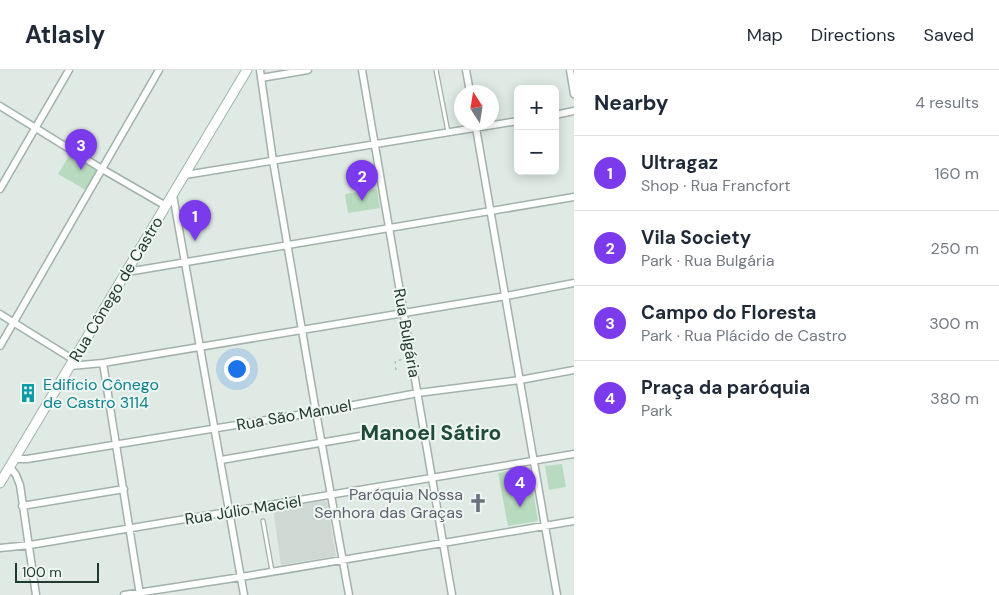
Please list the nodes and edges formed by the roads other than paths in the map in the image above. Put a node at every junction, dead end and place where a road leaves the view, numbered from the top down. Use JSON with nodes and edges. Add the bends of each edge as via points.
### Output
{"nodes":[{"id":1,"x":69,"y":70,"type":"edge"},
{"id":2,"x":159,"y":70,"type":"edge"},
{"id":3,"x":247,"y":70,"type":"edge"},
{"id":4,"x":260,"y":70,"type":"edge"},
{"id":5,"x":308,"y":70,"type":"edge"},
{"id":6,"x":362,"y":70,"type":"edge"},
{"id":7,"x":436,"y":70,"type":"edge"},
{"id":8,"x":466,"y":70,"type":"edge"},
{"id":9,"x":570,"y":70,"type":"edge"},
{"id":10,"x":261,"y":78,"type":"junction"},
{"id":11,"x":469,"y":85,"type":"edge"},
{"id":12,"x":574,"y":94,"type":"edge"},
{"id":13,"x":0,"y":106,"type":"edge"},
{"id":14,"x":574,"y":112,"type":"edge"},
{"id":15,"x":559,"y":114,"type":"edge"},
{"id":16,"x":514,"y":121,"type":"edge"},
{"id":17,"x":499,"y":123,"type":"edge"},
{"id":18,"x":36,"y":128,"type":"junction"},
{"id":19,"x":456,"y":130,"type":"edge"},
{"id":20,"x":476,"y":130,"type":"edge"},
{"id":21,"x":448,"y":132,"type":"junction"},
{"id":22,"x":375,"y":144,"type":"junction"},
{"id":23,"x":273,"y":161,"type":"junction"},
{"id":24,"x":102,"y":170,"type":"junction"},
{"id":25,"x":185,"y":175,"type":"junction"},
{"id":26,"x":0,"y":189,"type":"edge"},
{"id":27,"x":174,"y":195,"type":"junction"},
{"id":28,"x":574,"y":197,"type":"edge"},
{"id":29,"x":166,"y":206,"type":"junction"},
{"id":30,"x":490,"y":211,"type":"junction"},
{"id":31,"x":390,"y":228,"type":"junction"},
{"id":32,"x":288,"y":245,"type":"junction"},
{"id":33,"x":186,"y":262,"type":"junction"},
{"id":34,"x":126,"y":272,"type":"junction"},
{"id":35,"x":574,"y":283,"type":"edge"},
{"id":36,"x":506,"y":296,"type":"junction"},
{"id":37,"x":404,"y":313,"type":"junction"},
{"id":38,"x":0,"y":314,"type":"edge"},
{"id":39,"x":14,"y":322,"type":"junction"},
{"id":40,"x":302,"y":330,"type":"junction"},
{"id":41,"x":0,"y":346,"type":"edge"},
{"id":42,"x":201,"y":347,"type":"junction"},
{"id":43,"x":72,"y":363,"type":"junction"},
{"id":44,"x":103,"y":363,"type":"junction"},
{"id":45,"x":574,"y":370,"type":"edge"},
{"id":46,"x":520,"y":380,"type":"junction"},
{"id":47,"x":418,"y":393,"type":"junction"},
{"id":48,"x":316,"y":412,"type":"junction"},
{"id":49,"x":215,"y":429,"type":"junction"},
{"id":50,"x":366,"y":435,"type":"dead end"},
{"id":51,"x":322,"y":443,"type":"junction"},
{"id":52,"x":117,"y":445,"type":"junction"},
{"id":53,"x":574,"y":454,"type":"edge"},
{"id":54,"x":221,"y":460,"type":"junction"},
{"id":55,"x":533,"y":461,"type":"junction"},
{"id":56,"x":12,"y":463,"type":"junction"},
{"id":57,"x":432,"y":478,"type":"junction"},
{"id":58,"x":0,"y":483,"type":"edge"},
{"id":59,"x":124,"y":490,"type":"junction"},
{"id":60,"x":332,"y":496,"type":"junction"},
{"id":61,"x":22,"y":506,"type":"junction"},
{"id":62,"x":229,"y":512,"type":"junction"},
{"id":63,"x":263,"y":521,"type":"dead end"},
{"id":64,"x":574,"y":521,"type":"edge"},
{"id":65,"x":544,"y":526,"type":"junction"},
{"id":66,"x":130,"y":529,"type":"junction"},
{"id":67,"x":443,"y":543,"type":"junction"},
{"id":68,"x":30,"y":545,"type":"junction"},
{"id":69,"x":0,"y":548,"type":"edge"},
{"id":70,"x":343,"y":560,"type":"junction"},
{"id":71,"x":272,"y":572,"type":"junction"},
{"id":72,"x":241,"y":577,"type":"junction"},
{"id":73,"x":140,"y":594,"type":"edge"},
{"id":74,"x":36,"y":595,"type":"edge"},
{"id":75,"x":124,"y":595,"type":"edge"},
{"id":76,"x":244,"y":595,"type":"edge"},
{"id":77,"x":349,"y":595,"type":"edge"},
{"id":78,"x":452,"y":595,"type":"edge"},
{"id":79,"x":557,"y":595,"type":"edge"}],
"edges":[{"from":1,"to":18,"type":"street"},
{"from":2,"to":24,"type":"street"},
{"from":3,"to":25,"type":"main road","name":"Rua Cônego de Castro"},
{"from":4,"to":10,"type":"street"},
{"from":5,"to":10,"type":"street"},
{"from":6,"to":22,"type":"street","name":"Rua Bulgária"},
{"from":7,"to":21,"type":"lane"},
{"from":8,"to":11,"type":"street"},
{"from":9,"to":12,"type":"street"},
{"from":10,"to":23,"type":"street"},
{"from":13,"to":18,"type":"street"},
{"from":14,"to":15,"type":"street"},
{"from":16,"to":17,"type":"street"},
{"from":18,"to":24,"type":"street"},
{"from":18,"to":26,"type":"street"},
{"from":19,"to":21,"type":"street"},
{"from":20,"to":30,"type":"street"},
{"from":21,"to":22,"type":"street"},
{"from":22,"to":23,"type":"street"},
{"from":22,"to":31,"type":"street","name":"Rua Bulgária"},
{"from":23,"to":25,"type":"street"},
{"from":23,"to":32,"type":"street"},
{"from":24,"to":29,"type":"street"},
{"from":24,"to":39,"type":"street"},
{"from":25,"to":27,"type":"main road","name":"Rua Cônego de Castro"},
{"from":27,"to":29,"type":"main road","name":"Rua Cônego de Castro"},
{"from":27,"to":33,"type":"street"},
{"from":28,"to":30,"type":"street"},
{"from":29,"to":34,"type":"main road","name":"Rua Cônego de Castro"},
{"from":30,"to":31,"type":"street"},
{"from":30,"to":36,"type":"street"},
{"from":31,"to":32,"type":"street"},
{"from":31,"to":37,"type":"street","name":"Rua Bulgária"},
{"from":32,"to":33,"type":"street"},
{"from":32,"to":40,"type":"street"},
{"from":33,"to":34,"type":"street"},
{"from":33,"to":42,"type":"street"},
{"from":34,"to":43,"type":"main road","name":"Rua Cônego de Castro"},
{"from":35,"to":36,"type":"street"},
{"from":36,"to":37,"type":"street"},
{"from":36,"to":46,"type":"street"},
{"from":37,"to":40,"type":"street"},
{"from":37,"to":47,"type":"street","name":"Rua Bulgária"},
{"from":38,"to":39,"type":"street"},
{"from":39,"to":41,"type":"street"},
{"from":39,"to":43,"type":"street"},
{"from":40,"to":42,"type":"street"},
{"from":40,"to":48,"type":"street"},
{"from":42,"to":44,"type":"street"},
{"from":42,"to":49,"type":"street"},
{"from":43,"to":44,"type":"street"},
{"from":43,"to":56,"type":"main road","name":"Rua Cônego de Castro"},
{"from":44,"to":52,"type":"street"},
{"from":45,"to":46,"type":"street","name":"Rua São Manuel"},
{"from":46,"to":47,"type":"street","name":"Rua São Manuel"},
{"from":46,"to":55,"type":"street"},
{"from":47,"to":48,"type":"street","name":"Rua São Manuel"},
{"from":47,"to":57,"type":"street","name":"Rua Bulgária"},
{"from":48,"to":49,"type":"street","name":"Rua São Manuel"},
{"from":48,"to":51,"type":"street"},
{"from":49,"to":52,"type":"street","name":"Rua São Manuel"},
{"from":49,"to":54,"type":"street"},
{"from":50,"to":51,"type":"street"},
{"from":51,"to":54,"type":"street"},
{"from":51,"to":60,"type":"street"},
{"from":52,"to":56,"type":"street","name":"Rua São Manuel"},
{"from":52,"to":59,"type":"street"},
{"from":53,"to":55,"type":"street","name":"Rua Júlio Maciel"},
{"from":54,"to":62,"type":"street"},
{"from":55,"to":57,"type":"street","name":"Rua Júlio Maciel"},
{"from":55,"to":65,"type":"street"},
{"from":56,"to":58,"type":"main road","name":"Rua Cônego de Castro"},
{"from":56,"to":61,"type":"street"},
{"from":57,"to":60,"type":"street","name":"Rua Júlio Maciel"},
{"from":57,"to":67,"type":"street","name":"Rua Bulgária"},
{"from":59,"to":61,"type":"street"},
{"from":59,"to":66,"type":"street"},
{"from":60,"to":62,"type":"street","name":"Rua Júlio Maciel"},
{"from":60,"to":70,"type":"street"},
{"from":61,"to":68,"type":"street"},
{"from":62,"to":66,"type":"street","name":"Rua Júlio Maciel"},
{"from":62,"to":72,"type":"street"},
{"from":63,"to":71,"type":"lane"},
{"from":64,"to":65,"type":"street"},
{"from":65,"to":67,"type":"street"},
{"from":65,"to":79,"type":"street"},
{"from":66,"to":68,"type":"street","name":"Rua Júlio Maciel"},
{"from":66,"to":73,"type":"street"},
{"from":67,"to":70,"type":"street"},
{"from":67,"to":78,"type":"street","name":"Rua Bulgária"},
{"from":68,"to":69,"type":"street","name":"Rua Júlio Maciel"},
{"from":68,"to":74,"type":"street"},
{"from":70,"to":71,"type":"street"},
{"from":70,"to":77,"type":"street"},
{"from":71,"to":72,"type":"street"},
{"from":72,"to":73,"type":"street"},
{"from":72,"to":76,"type":"street"},
{"from":73,"to":75,"type":"street"}]}
